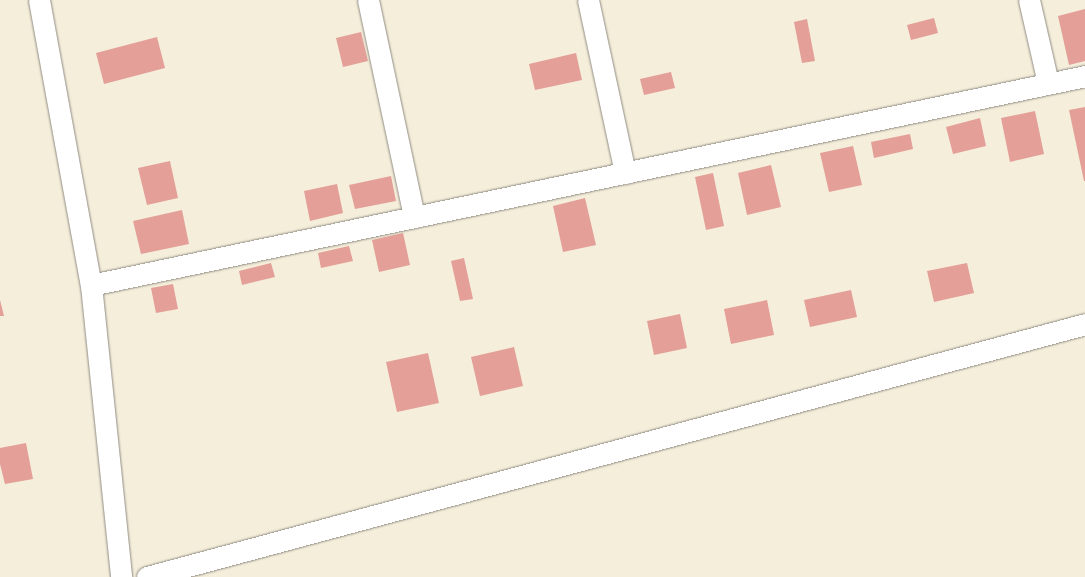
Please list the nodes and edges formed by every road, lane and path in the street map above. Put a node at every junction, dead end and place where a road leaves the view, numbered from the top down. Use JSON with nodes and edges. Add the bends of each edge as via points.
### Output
{"nodes":[{"id":1,"x":39,"y":0,"type":"edge"},
{"id":2,"x":368,"y":0,"type":"edge"},
{"id":3,"x":588,"y":0,"type":"edge"},
{"id":4,"x":1029,"y":0,"type":"edge"},
{"id":5,"x":1085,"y":76,"type":"edge"},
{"id":6,"x":1048,"y":83,"type":"junction"},
{"id":7,"x":625,"y":173,"type":"junction"},
{"id":8,"x":414,"y":217,"type":"junction"},
{"id":9,"x":91,"y":285,"type":"junction"},
{"id":10,"x":1085,"y":324,"type":"edge"},
{"id":11,"x":121,"y":577,"type":"edge"},
{"id":12,"x":147,"y":577,"type":"edge"}],
"edges":[{"from":1,"to":9,"type":"street"},
{"from":2,"to":8,"type":"street"},
{"from":3,"to":7,"type":"street"},
{"from":4,"to":6,"type":"street"},
{"from":5,"to":6,"type":"street"},
{"from":6,"to":7,"type":"street"},
{"from":7,"to":8,"type":"street"},
{"from":8,"to":9,"type":"street"},
{"from":9,"to":11,"type":"street"},
{"from":10,"to":12,"type":"street"}]}
